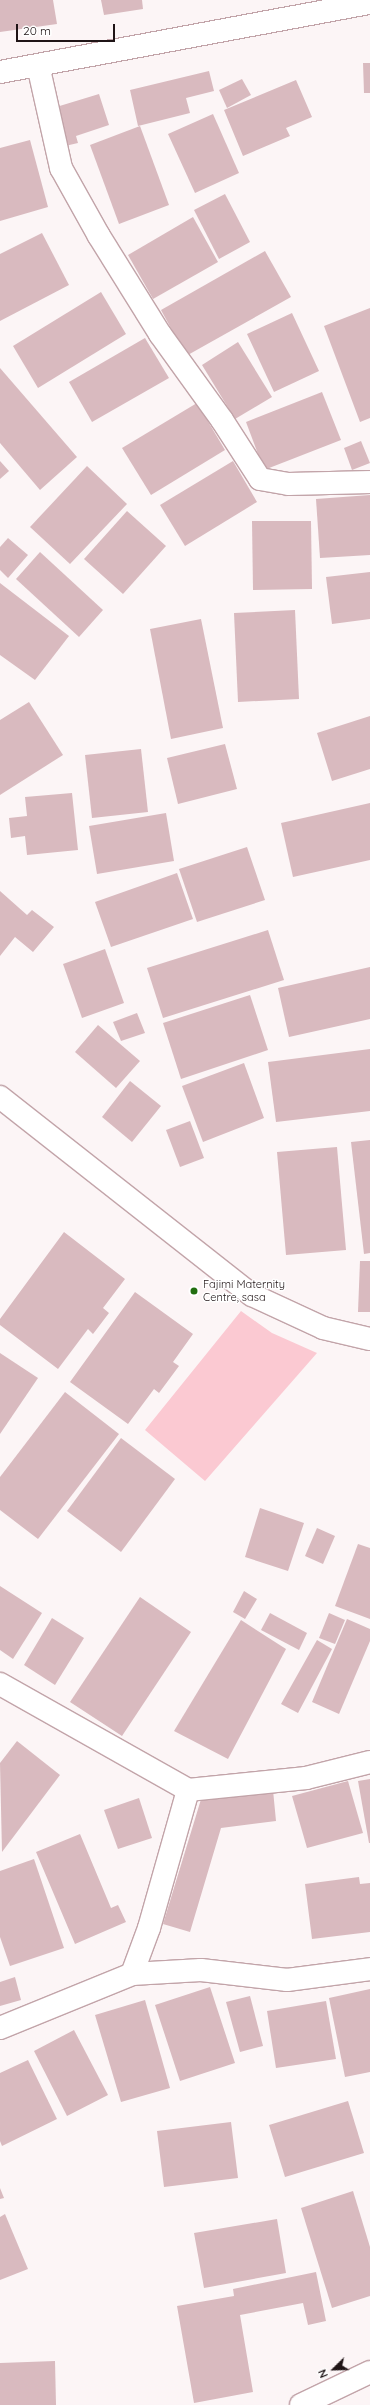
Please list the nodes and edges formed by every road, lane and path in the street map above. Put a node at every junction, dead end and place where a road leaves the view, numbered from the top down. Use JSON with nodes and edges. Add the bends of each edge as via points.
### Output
{"nodes":[{"id":1,"x":370,"y":3,"type":"edge"},
{"id":2,"x":38,"y":65,"type":"junction"},
{"id":3,"x":0,"y":72,"type":"edge"},
{"id":4,"x":370,"y":482,"type":"edge"},
{"id":5,"x":0,"y":1096,"type":"edge"},
{"id":6,"x":370,"y":1339,"type":"edge"},
{"id":7,"x":0,"y":1684,"type":"edge"},
{"id":8,"x":370,"y":1762,"type":"edge"},
{"id":9,"x":188,"y":1790,"type":"junction"},
{"id":10,"x":370,"y":1969,"type":"edge"},
{"id":11,"x":132,"y":1974,"type":"junction"},
{"id":12,"x":0,"y":2028,"type":"edge"},
{"id":13,"x":370,"y":2372,"type":"edge"},
{"id":14,"x":301,"y":2405,"type":"edge"}],
"edges":[{"from":1,"to":2,"type":"street"},
{"from":2,"to":3,"type":"street"},
{"from":2,"to":4,"type":"street","via":[[62,168],[99,236],[160,334],[260,479],[289,484]]},
{"from":5,"to":6,"type":"street","via":[[252,1295],[323,1328]]},
{"from":7,"to":9,"type":"street"},
{"from":8,"to":9,"type":"street","via":[[306,1778]]},
{"from":9,"to":11,"type":"street","via":[[149,1928]]},
{"from":10,"to":11,"type":"street","via":[[288,1980],[201,1970]]},
{"from":11,"to":12,"type":"street"},
{"from":13,"to":14,"type":"street"}]}
